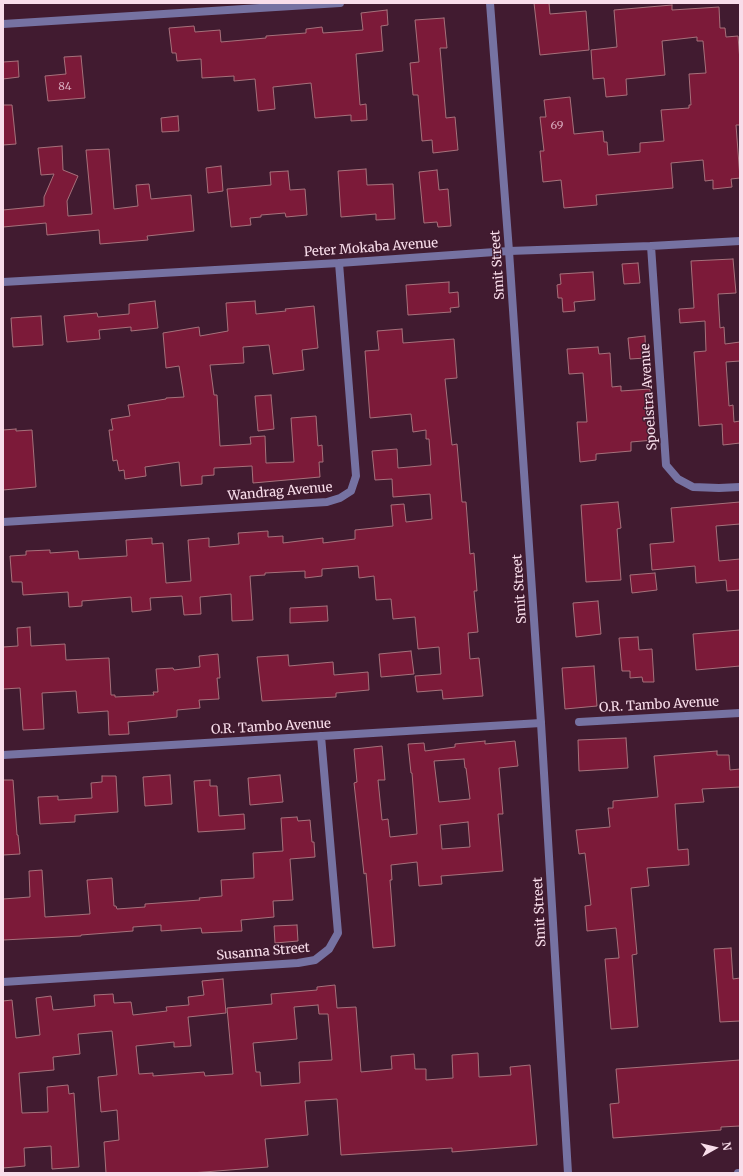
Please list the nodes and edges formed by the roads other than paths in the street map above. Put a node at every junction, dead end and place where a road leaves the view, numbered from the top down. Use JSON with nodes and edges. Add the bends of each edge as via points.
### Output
{"nodes":[{"id":1,"x":340,"y":3,"type":"edge"},
{"id":2,"x":490,"y":3,"type":"edge"},
{"id":3,"x":3,"y":24,"type":"edge"},
{"id":4,"x":740,"y":241,"type":"edge"},
{"id":5,"x":651,"y":246,"type":"junction"},
{"id":6,"x":509,"y":251,"type":"junction"},
{"id":7,"x":339,"y":263,"type":"junction"},
{"id":8,"x":3,"y":282,"type":"edge"},
{"id":9,"x":740,"y":487,"type":"edge"},
{"id":10,"x":3,"y":522,"type":"edge"},
{"id":11,"x":740,"y":712,"type":"edge"},
{"id":12,"x":579,"y":722,"type":"dead end"},
{"id":13,"x":541,"y":723,"type":"junction"},
{"id":14,"x":321,"y":736,"type":"junction"},
{"id":15,"x":3,"y":755,"type":"edge"},
{"id":16,"x":3,"y":982,"type":"edge"},
{"id":17,"x":568,"y":1173,"type":"edge"}],
"edges":[{"from":1,"to":3,"type":"street"},
{"from":2,"to":6,"type":"street","name":"Smit Street"},
{"from":4,"to":5,"type":"street","name":"Peter Mokaba Avenue"},
{"from":5,"to":6,"type":"street","name":"Peter Mokaba Avenue"},
{"from":5,"to":9,"type":"street","name":"Spoelstra Avenue","via":[[666,465],[678,479],[693,486]]},
{"from":6,"to":7,"type":"street","name":"Peter Mokaba Avenue"},
{"from":6,"to":13,"type":"street","name":"Smit Street"},
{"from":7,"to":8,"type":"street","name":"Peter Mokaba Avenue"},
{"from":7,"to":10,"type":"street","name":"Wandrag Avenue","via":[[356,476],[351,491],[327,502]]},
{"from":11,"to":12,"type":"street","name":"O.R. Tambo Avenue"},
{"from":13,"to":14,"type":"street","name":"O.R. Tambo Avenue"},
{"from":13,"to":17,"type":"street","name":"Smit Street"},
{"from":14,"to":15,"type":"street","name":"O.R. Tambo Avenue"},
{"from":14,"to":16,"type":"street","name":"Susanna Street","via":[[338,932],[330,949],[315,960],[298,963]]}]}
